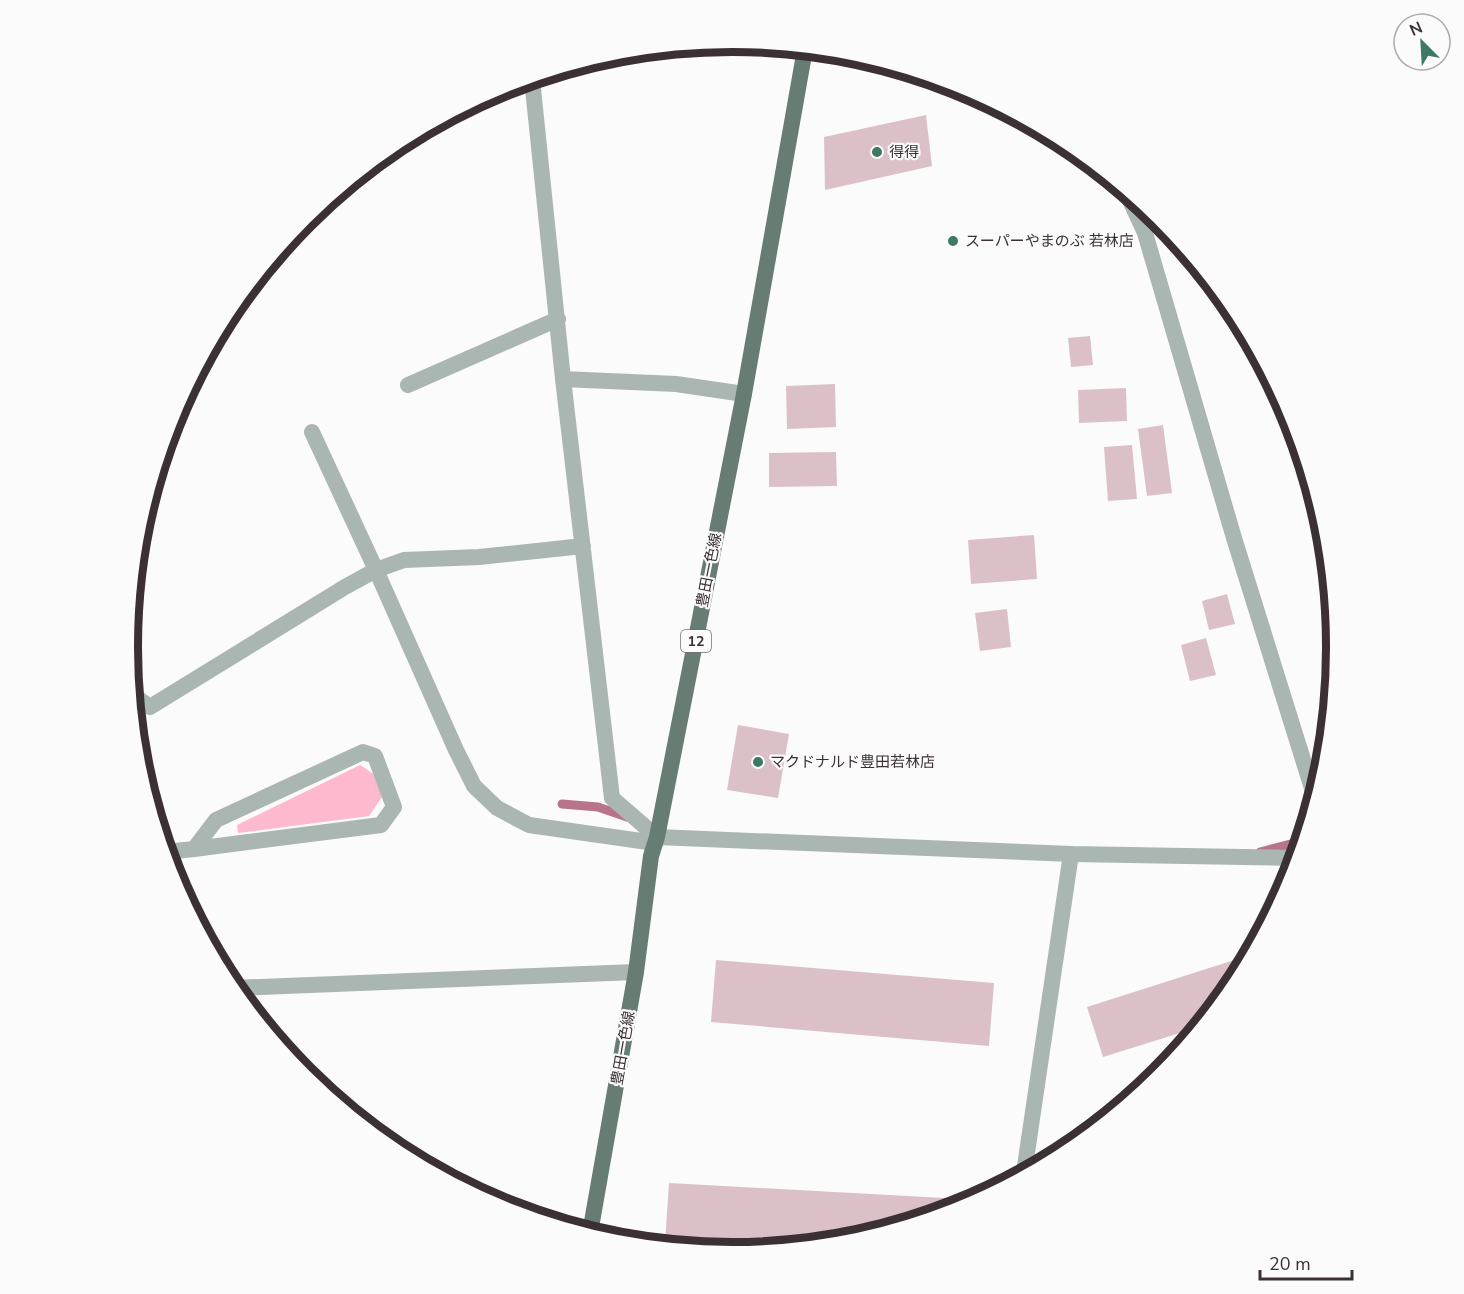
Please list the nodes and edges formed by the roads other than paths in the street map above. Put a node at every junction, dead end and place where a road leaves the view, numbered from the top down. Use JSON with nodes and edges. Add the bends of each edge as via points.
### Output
{"nodes":[{"id":1,"x":804,"y":57,"type":"edge"},
{"id":2,"x":533,"y":87,"type":"edge"},
{"id":3,"x":1134,"y":210,"type":"edge"},
{"id":4,"x":558,"y":319,"type":"junction"},
{"id":5,"x":563,"y":379,"type":"junction"},
{"id":6,"x":408,"y":385,"type":"dead end"},
{"id":7,"x":744,"y":394,"type":"junction"},
{"id":8,"x":312,"y":432,"type":"dead end"},
{"id":9,"x":583,"y":546,"type":"junction"},
{"id":10,"x":376,"y":570,"type":"junction"},
{"id":11,"x":140,"y":700,"type":"edge"},
{"id":12,"x":1310,"y":783,"type":"edge"},
{"id":13,"x":656,"y":840,"type":"junction"},
{"id":14,"x":194,"y":849,"type":"junction"},
{"id":15,"x":174,"y":851,"type":"edge"},
{"id":16,"x":1071,"y":854,"type":"junction"},
{"id":17,"x":1287,"y":858,"type":"edge"},
{"id":18,"x":636,"y":972,"type":"junction"},
{"id":19,"x":245,"y":988,"type":"edge"},
{"id":20,"x":1025,"y":1164,"type":"edge"},
{"id":21,"x":592,"y":1224,"type":"edge"}],
"edges":[{"from":1,"to":7,"type":"main road","name":"豊田一色線","number":"12"},
{"from":2,"to":4,"type":"street"},
{"from":3,"to":12,"type":"street","via":[[1145,233]]},
{"from":4,"to":5,"type":"street"},
{"from":4,"to":6,"type":"street"},
{"from":5,"to":7,"type":"street","via":[[676,384]]},
{"from":5,"to":9,"type":"street"},
{"from":7,"to":13,"type":"main road","name":"豊田一色線","number":"12"},
{"from":8,"to":10,"type":"street"},
{"from":9,"to":10,"type":"street","via":[[404,560]]},
{"from":9,"to":13,"type":"street","via":[[612,798]]},
{"from":10,"to":11,"type":"street","via":[[150,707]]},
{"from":10,"to":13,"type":"street","via":[[474,786],[497,808],[529,825]]},
{"from":13,"to":16,"type":"street"},
{"from":13,"to":18,"type":"main road","name":"豊田一色線","number":"12"},
{"from":14,"to":14,"type":"street","via":[[381,825],[394,807],[375,756],[363,752],[216,820]]},
{"from":14,"to":15,"type":"street"},
{"from":16,"to":17,"type":"street"},
{"from":16,"to":20,"type":"street"},
{"from":18,"to":19,"type":"street"},
{"from":18,"to":21,"type":"main road","name":"豊田一色線","number":"12"}]}
